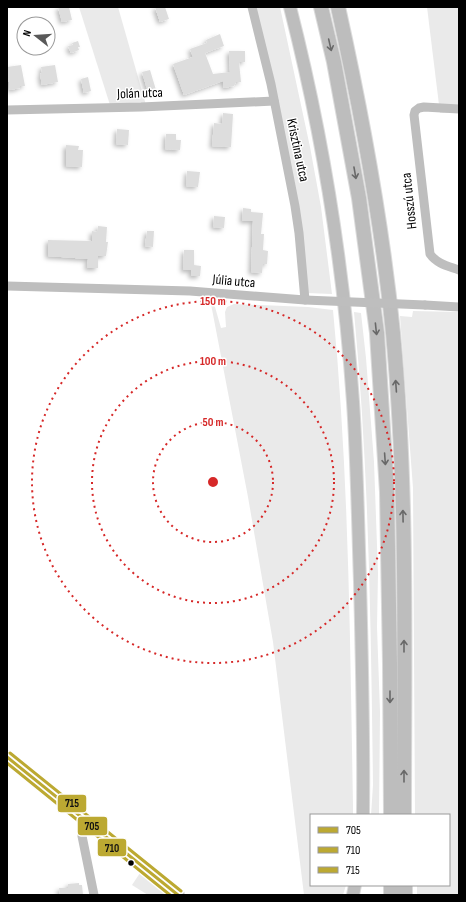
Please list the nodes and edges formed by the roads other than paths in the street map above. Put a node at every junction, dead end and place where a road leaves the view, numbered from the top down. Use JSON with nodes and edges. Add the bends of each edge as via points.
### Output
{"nodes":[{"id":1,"x":252,"y":7,"type":"edge"},
{"id":2,"x":290,"y":7,"type":"edge"},
{"id":3,"x":321,"y":7,"type":"edge"},
{"id":4,"x":338,"y":7,"type":"edge"},
{"id":5,"x":274,"y":101,"type":"junction"},
{"id":6,"x":459,"y":109,"type":"edge"},
{"id":7,"x":7,"y":110,"type":"edge"},
{"id":8,"x":459,"y":270,"type":"edge"},
{"id":9,"x":7,"y":286,"type":"edge"},
{"id":10,"x":305,"y":300,"type":"junction"},
{"id":11,"x":459,"y":307,"type":"edge"},
{"id":12,"x":7,"y":757,"type":"edge"},
{"id":13,"x":363,"y":814,"type":"edge"},
{"id":14,"x":391,"y":814,"type":"edge"},
{"id":15,"x":404,"y":814,"type":"edge"},
{"id":16,"x":87,"y":821,"type":"junction"},
{"id":17,"x":94,"y":895,"type":"edge"},
{"id":18,"x":178,"y":895,"type":"edge"}],
"edges":[{"from":1,"to":5,"type":"street","name":"Krisztina utca"},
{"from":2,"to":13,"type":"main road","via":[[305,67],[327,180],[352,387],[358,502]]},
{"from":3,"to":14,"type":"highway","one_way":true,"via":[[334,62],[359,198],[377,333],[387,492]]},
{"from":15,"to":4,"type":"highway","one_way":true,"via":[[404,535],[393,333],[376,195]]},
{"from":5,"to":7,"type":"street","name":"Jolán utca"},
{"from":5,"to":10,"type":"street","name":"Krisztina utca","via":[[295,206]]},
{"from":6,"to":8,"type":"street","name":"Hosszú utca","via":[[424,107],[415,111],[414,115],[430,254],[439,263]]},
{"from":9,"to":10,"type":"street","name":"Júlia utca","via":[[184,291]]},
{"from":10,"to":11,"type":"street","name":"Júlia utca","bridge":true},
{"from":12,"to":16,"type":"main road"},
{"from":16,"to":17,"type":"street","via":[[82,836]]},
{"from":16,"to":18,"type":"main road"}]}
